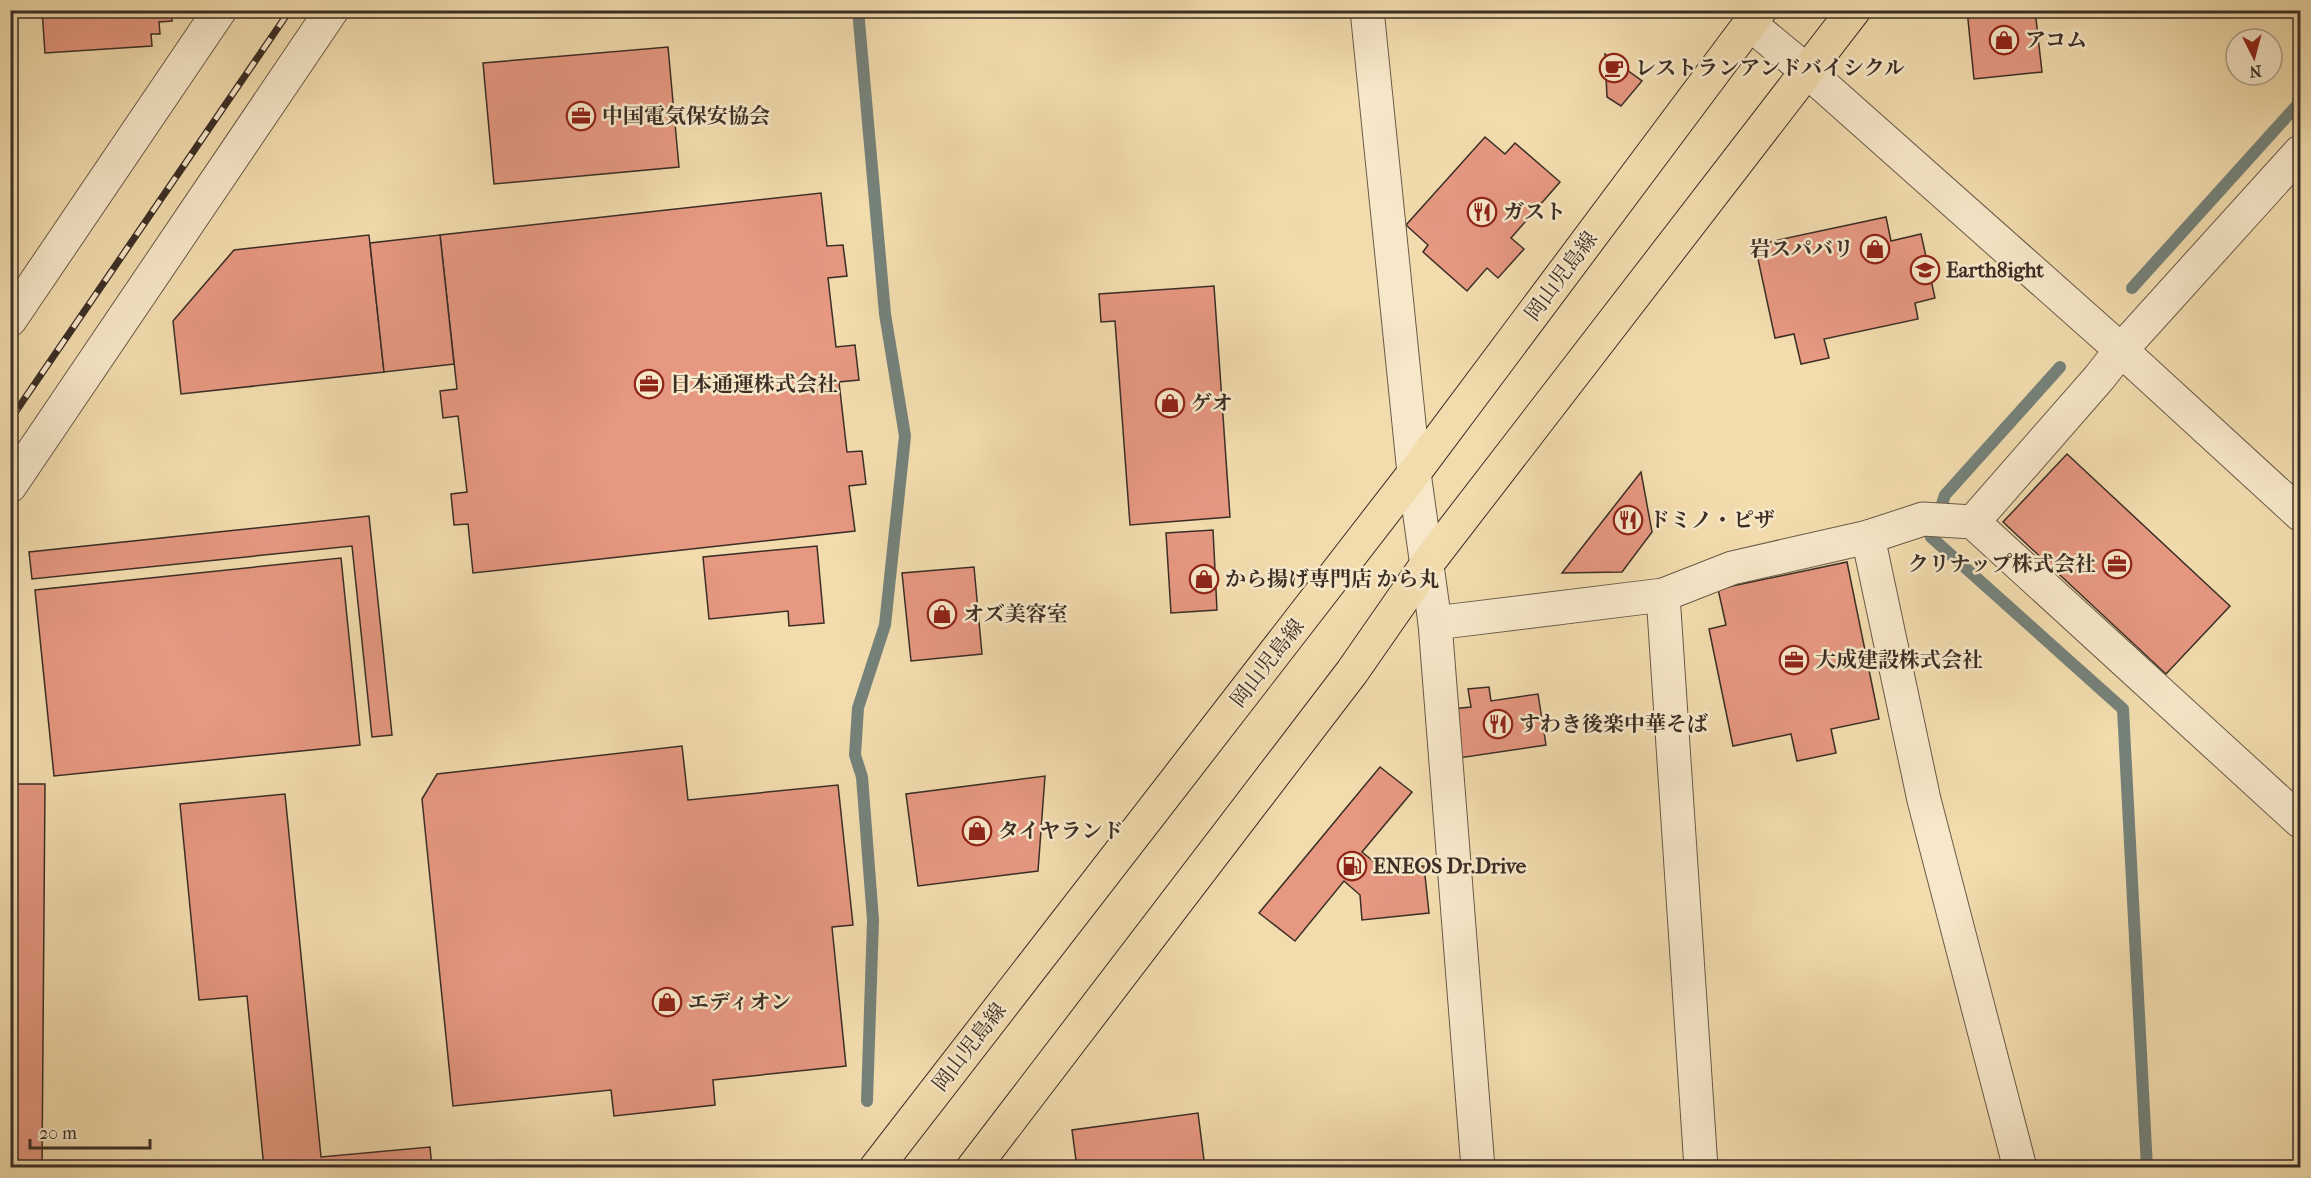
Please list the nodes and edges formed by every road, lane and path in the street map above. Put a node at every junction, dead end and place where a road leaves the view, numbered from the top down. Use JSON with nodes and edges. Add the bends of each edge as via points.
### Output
{"nodes":[{"id":1,"x":220,"y":10,"type":"edge"},
{"id":2,"x":332,"y":10,"type":"edge"},
{"id":3,"x":1367,"y":10,"type":"edge"},
{"id":4,"x":1854,"y":10,"type":"edge"},
{"id":5,"x":1755,"y":17,"type":"edge"},
{"id":6,"x":1808,"y":72,"type":"junction"},
{"id":7,"x":2301,"y":152,"type":"edge"},
{"id":8,"x":10,"y":320,"type":"edge"},
{"id":9,"x":2121,"y":350,"type":"junction"},
{"id":10,"x":1414,"y":473,"type":"junction"},
{"id":11,"x":10,"y":486,"type":"edge"},
{"id":12,"x":2301,"y":514,"type":"edge"},
{"id":13,"x":1948,"y":520,"type":"junction"},
{"id":14,"x":1868,"y":537,"type":"junction"},
{"id":15,"x":1427,"y":564,"type":"junction"},
{"id":16,"x":1664,"y":595,"type":"junction"},
{"id":17,"x":1435,"y":623,"type":"junction"},
{"id":18,"x":2301,"y":820,"type":"edge"},
{"id":19,"x":876,"y":1167,"type":"edge"},
{"id":20,"x":973,"y":1167,"type":"edge"},
{"id":21,"x":1478,"y":1167,"type":"edge"},
{"id":22,"x":1701,"y":1167,"type":"edge"},
{"id":23,"x":2020,"y":1167,"type":"edge"}],
"edges":[{"from":1,"to":8,"type":"street"},
{"from":2,"to":11,"type":"street"},
{"from":3,"to":10,"type":"street"},
{"from":4,"to":6,"type":"main road"},
{"from":5,"to":6,"type":"street"},
{"from":5,"to":10,"type":"main road","name":"岡山児島線"},
{"from":6,"to":9,"type":"street"},
{"from":6,"to":15,"type":"main road"},
{"from":7,"to":9,"type":"street"},
{"from":9,"to":12,"type":"street"},
{"from":9,"to":13,"type":"street","via":[[2099,378]]},
{"from":10,"to":15,"type":"street"},
{"from":10,"to":19,"type":"main road","name":"岡山児島線"},
{"from":13,"to":14,"type":"street"},
{"from":13,"to":18,"type":"street"},
{"from":14,"to":16,"type":"street","via":[[1732,568]]},
{"from":14,"to":23,"type":"street","via":[[1924,800]]},
{"from":15,"to":17,"type":"street"},
{"from":15,"to":20,"type":"main road","via":[[1352,672]]},
{"from":16,"to":17,"type":"street"},
{"from":16,"to":22,"type":"street"},
{"from":17,"to":21,"type":"street"}]}
